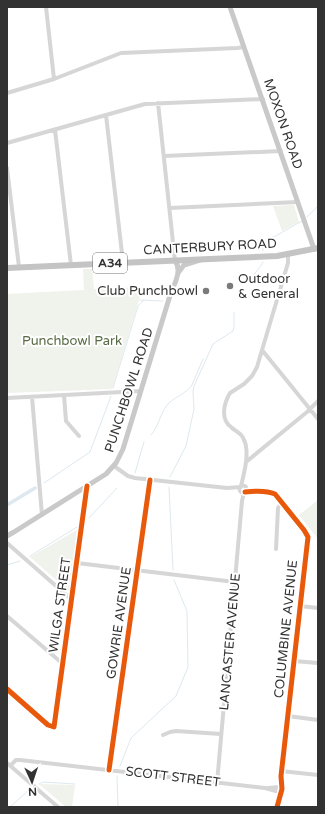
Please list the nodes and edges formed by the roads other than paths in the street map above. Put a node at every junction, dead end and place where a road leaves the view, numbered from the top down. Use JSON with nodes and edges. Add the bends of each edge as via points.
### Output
{"nodes":[{"id":1,"x":46,"y":7,"type":"edge"},
{"id":2,"x":230,"y":7,"type":"edge"},
{"id":3,"x":244,"y":47,"type":"junction"},
{"id":4,"x":54,"y":79,"type":"junction"},
{"id":5,"x":7,"y":93,"type":"edge"},
{"id":6,"x":263,"y":99,"type":"junction"},
{"id":7,"x":158,"y":103,"type":"junction"},
{"id":8,"x":106,"y":115,"type":"junction"},
{"id":9,"x":55,"y":130,"type":"junction"},
{"id":10,"x":7,"y":143,"type":"edge"},
{"id":11,"x":281,"y":151,"type":"junction"},
{"id":12,"x":164,"y":156,"type":"junction"},
{"id":13,"x":7,"y":168,"type":"edge"},
{"id":14,"x":298,"y":202,"type":"junction"},
{"id":15,"x":170,"y":208,"type":"junction"},
{"id":16,"x":316,"y":248,"type":"edge"},
{"id":17,"x":288,"y":254,"type":"junction"},
{"id":18,"x":202,"y":259,"type":"junction"},
{"id":19,"x":175,"y":261,"type":"junction"},
{"id":20,"x":123,"y":262,"type":"junction"},
{"id":21,"x":71,"y":265,"type":"junction"},
{"id":22,"x":19,"y":267,"type":"junction"},
{"id":23,"x":7,"y":268,"type":"edge"},
{"id":24,"x":178,"y":274,"type":"junction"},
{"id":25,"x":172,"y":288,"type":"junction"},
{"id":26,"x":262,"y":350,"type":"junction"},
{"id":27,"x":141,"y":391,"type":"junction"},
{"id":28,"x":64,"y":395,"type":"junction"},
{"id":29,"x":32,"y":397,"type":"junction"},
{"id":30,"x":7,"y":398,"type":"edge"},
{"id":31,"x":318,"y":401,"type":"edge"},
{"id":32,"x":310,"y":409,"type":"junction"},
{"id":33,"x":318,"y":419,"type":"edge"},
{"id":34,"x":79,"y":436,"type":"dead end"},
{"id":35,"x":245,"y":462,"type":"junction"},
{"id":36,"x":114,"y":466,"type":"junction"},
{"id":37,"x":150,"y":480,"type":"junction"},
{"id":38,"x":88,"y":486,"type":"junction"},
{"id":39,"x":243,"y":489,"type":"junction"},
{"id":40,"x":282,"y":502,"type":"junction"},
{"id":41,"x":42,"y":515,"type":"junction"},
{"id":42,"x":7,"y":536,"type":"edge"},
{"id":43,"x":7,"y":543,"type":"edge"},
{"id":44,"x":276,"y":550,"type":"dead end"},
{"id":45,"x":77,"y":563,"type":"junction"},
{"id":46,"x":138,"y":570,"type":"junction"},
{"id":47,"x":235,"y":582,"type":"junction"},
{"id":48,"x":72,"y":600,"type":"junction"},
{"id":49,"x":300,"y":606,"type":"junction"},
{"id":50,"x":318,"y":608,"type":"edge"},
{"id":51,"x":7,"y":616,"type":"edge"},
{"id":52,"x":294,"y":661,"type":"junction"},
{"id":53,"x":318,"y":663,"type":"edge"},
{"id":54,"x":63,"y":664,"type":"junction"},
{"id":55,"x":7,"y":689,"type":"edge"},
{"id":56,"x":288,"y":716,"type":"junction"},
{"id":57,"x":318,"y":720,"type":"edge"},
{"id":58,"x":221,"y":734,"type":"junction"},
{"id":59,"x":163,"y":735,"type":"dead end"},
{"id":60,"x":9,"y":764,"type":"edge"},
{"id":61,"x":109,"y":770,"type":"junction"},
{"id":62,"x":281,"y":771,"type":"junction"},
{"id":63,"x":318,"y":775,"type":"edge"},
{"id":64,"x":217,"y":783,"type":"junction"},
{"id":65,"x":278,"y":790,"type":"junction"},
{"id":66,"x":58,"y":807,"type":"edge"},
{"id":67,"x":277,"y":807,"type":"edge"}],
"edges":[{"from":1,"to":4,"type":"street"},
{"from":2,"to":3,"type":"main road","name":"MOXON ROAD"},
{"from":3,"to":4,"type":"street","via":[[121,53]]},
{"from":3,"to":6,"type":"main road","name":"MOXON ROAD"},
{"from":4,"to":5,"type":"street"},
{"from":6,"to":7,"type":"street"},
{"from":6,"to":11,"type":"main road","name":"MOXON ROAD"},
{"from":7,"to":8,"type":"street"},
{"from":7,"to":12,"type":"street"},
{"from":8,"to":9,"type":"street"},
{"from":8,"to":20,"type":"street"},
{"from":9,"to":10,"type":"street"},
{"from":9,"to":21,"type":"street"},
{"from":11,"to":12,"type":"street"},
{"from":11,"to":14,"type":"main road","name":"MOXON ROAD"},
{"from":12,"to":15,"type":"street"},
{"from":13,"to":22,"type":"street"},
{"from":14,"to":15,"type":"street"},
{"from":14,"to":16,"type":"main road","name":"MOXON ROAD"},
{"from":15,"to":19,"type":"street"},
{"from":16,"to":17,"type":"highway","name":"CANTERBURY ROAD","number":"A34"},
{"from":17,"to":18,"type":"highway","name":"CANTERBURY ROAD","number":"A34"},
{"from":17,"to":26,"type":"street","name":"LANCASTER AVENUE","via":[[288,264]]},
{"from":18,"to":19,"type":"highway","name":"CANTERBURY ROAD","number":"A34"},
{"from":18,"to":24,"type":"main road","via":[[184,265]]},
{"from":19,"to":20,"type":"highway","name":"CANTERBURY ROAD","number":"A34"},
{"from":19,"to":24,"type":"main road","via":[[178,264]]},
{"from":19,"to":25,"type":"main road","name":"PUNCHBOWL ROAD"},
{"from":20,"to":21,"type":"highway","name":"CANTERBURY ROAD","number":"A34"},
{"from":21,"to":22,"type":"highway","name":"CANTERBURY ROAD","number":"A34"},
{"from":22,"to":23,"type":"highway","name":"CANTERBURY ROAD","number":"A34"},
{"from":24,"to":25,"type":"main road","name":"PUNCHBOWL ROAD"},
{"from":25,"to":27,"type":"main road","name":"PUNCHBOWL ROAD"},
{"from":26,"to":32,"type":"street"},
{"from":26,"to":35,"type":"street","name":"LANCASTER AVENUE","via":[[254,373],[230,393],[224,412],[226,423],[245,441]]},
{"from":27,"to":28,"type":"street"},
{"from":27,"to":36,"type":"main road","name":"PUNCHBOWL ROAD","via":[[123,449]]},
{"from":28,"to":29,"type":"street"},
{"from":28,"to":34,"type":"street","via":[[66,421]]},
{"from":29,"to":30,"type":"street"},
{"from":29,"to":41,"type":"street"},
{"from":31,"to":32,"type":"street"},
{"from":32,"to":33,"type":"street"},
{"from":32,"to":35,"type":"street"},
{"from":35,"to":39,"type":"street","name":"LANCASTER AVENUE"},
{"from":36,"to":37,"type":"street","via":[[130,477]]},
{"from":36,"to":38,"type":"main road","name":"PUNCHBOWL ROAD"},
{"from":37,"to":39,"type":"street"},
{"from":37,"to":46,"type":"street","name":"GOWRIE AVENUE"},
{"from":38,"to":41,"type":"main road","name":"PUNCHBOWL ROAD"},
{"from":38,"to":45,"type":"street","name":"WILGA STREET"},
{"from":39,"to":40,"type":"street","name":"COLUMBINE AVENUE","via":[[271,492]]},
{"from":39,"to":47,"type":"street","name":"LANCASTER AVENUE"},
{"from":40,"to":44,"type":"street","via":[[278,508]]},
{"from":40,"to":49,"type":"street","name":"COLUMBINE AVENUE","via":[[308,537]]},
{"from":41,"to":42,"type":"main road","name":"PUNCHBOWL ROAD"},
{"from":43,"to":48,"type":"street"},
{"from":45,"to":46,"type":"street"},
{"from":45,"to":48,"type":"street","name":"WILGA STREET"},
{"from":46,"to":47,"type":"street"},
{"from":46,"to":61,"type":"street","name":"GOWRIE AVENUE"},
{"from":47,"to":58,"type":"street","name":"LANCASTER AVENUE"},
{"from":48,"to":54,"type":"street","name":"WILGA STREET"},
{"from":49,"to":50,"type":"street"},
{"from":49,"to":52,"type":"street","name":"COLUMBINE AVENUE"},
{"from":51,"to":54,"type":"street"},
{"from":52,"to":53,"type":"street"},
{"from":52,"to":56,"type":"street","name":"COLUMBINE AVENUE"},
{"from":54,"to":55,"type":"street","name":"WILGA STREET","via":[[54,727],[48,725]]},
{"from":56,"to":57,"type":"street"},
{"from":56,"to":62,"type":"street","name":"COLUMBINE AVENUE"},
{"from":58,"to":59,"type":"street","via":[[176,731]]},
{"from":58,"to":64,"type":"street","name":"LANCASTER AVENUE"},
{"from":60,"to":61,"type":"street","name":"SCOTT STREET","via":[[19,760]]},
{"from":60,"to":66,"type":"street"},
{"from":61,"to":64,"type":"street","name":"SCOTT STREET"},
{"from":62,"to":63,"type":"street"},
{"from":62,"to":65,"type":"street","name":"COLUMBINE AVENUE"},
{"from":64,"to":65,"type":"street","name":"SCOTT STREET"},
{"from":65,"to":67,"type":"street","name":"COLUMBINE AVENUE"}]}
